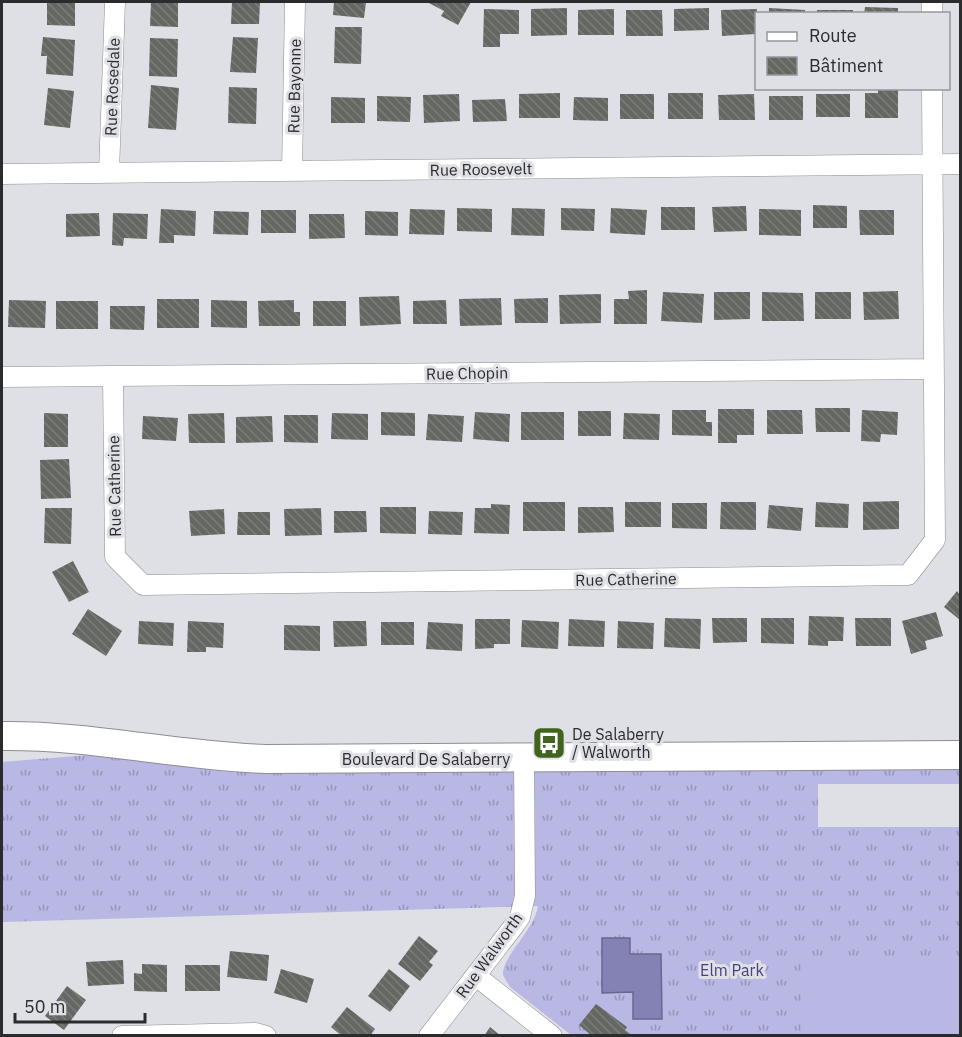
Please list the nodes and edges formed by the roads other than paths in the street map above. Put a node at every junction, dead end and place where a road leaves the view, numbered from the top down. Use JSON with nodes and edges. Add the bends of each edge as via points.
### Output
{"nodes":[{"id":1,"x":115,"y":2,"type":"edge"},
{"id":2,"x":295,"y":2,"type":"edge"},
{"id":3,"x":932,"y":90,"type":"edge"},
{"id":4,"x":933,"y":164,"type":"junction"},
{"id":5,"x":960,"y":164,"type":"edge"},
{"id":6,"x":292,"y":171,"type":"junction"},
{"id":7,"x":109,"y":173,"type":"junction"},
{"id":8,"x":2,"y":174,"type":"edge"},
{"id":9,"x":933,"y":369,"type":"junction"},
{"id":10,"x":2,"y":377,"type":"edge"},
{"id":11,"x":113,"y":377,"type":"junction"},
{"id":12,"x":2,"y":736,"type":"edge"},
{"id":13,"x":960,"y":755,"type":"edge"},
{"id":14,"x":524,"y":758,"type":"junction"},
{"id":15,"x":476,"y":976,"type":"junction"},
{"id":16,"x":122,"y":1035,"type":"edge"},
{"id":17,"x":266,"y":1035,"type":"edge"},
{"id":18,"x":429,"y":1035,"type":"edge"},
{"id":19,"x":552,"y":1035,"type":"edge"}],
"edges":[{"from":1,"to":7,"type":"street","name":"Rue Rosedale"},
{"from":2,"to":6,"type":"street","name":"Rue Bayonne"},
{"from":3,"to":4,"type":"street","name":"Rue Catherine"},
{"from":4,"to":5,"type":"street","name":"Rue Roosevelt"},
{"from":4,"to":6,"type":"street","name":"Rue Roosevelt"},
{"from":4,"to":9,"type":"street","name":"Rue Catherine"},
{"from":6,"to":7,"type":"street","name":"Rue Roosevelt"},
{"from":7,"to":8,"type":"street","name":"Rue Roosevelt"},
{"from":9,"to":11,"type":"street","name":"Rue Chopin"},
{"from":9,"to":11,"type":"street","name":"Rue Catherine","via":[[935,540],[908,575],[143,585],[115,557]]},
{"from":10,"to":11,"type":"street","name":"Rue Chopin"},
{"from":12,"to":14,"type":"street","name":"Boulevard De Salaberry","via":[[85,739],[240,758]]},
{"from":13,"to":14,"type":"street","name":"Boulevard De Salaberry"},
{"from":14,"to":15,"type":"street","name":"Rue Walworth","via":[[523,909]]},
{"from":15,"to":18,"type":"street","name":"Rue Walworth"},
{"from":15,"to":19,"type":"street"},
{"from":16,"to":17,"type":"street"}]}
